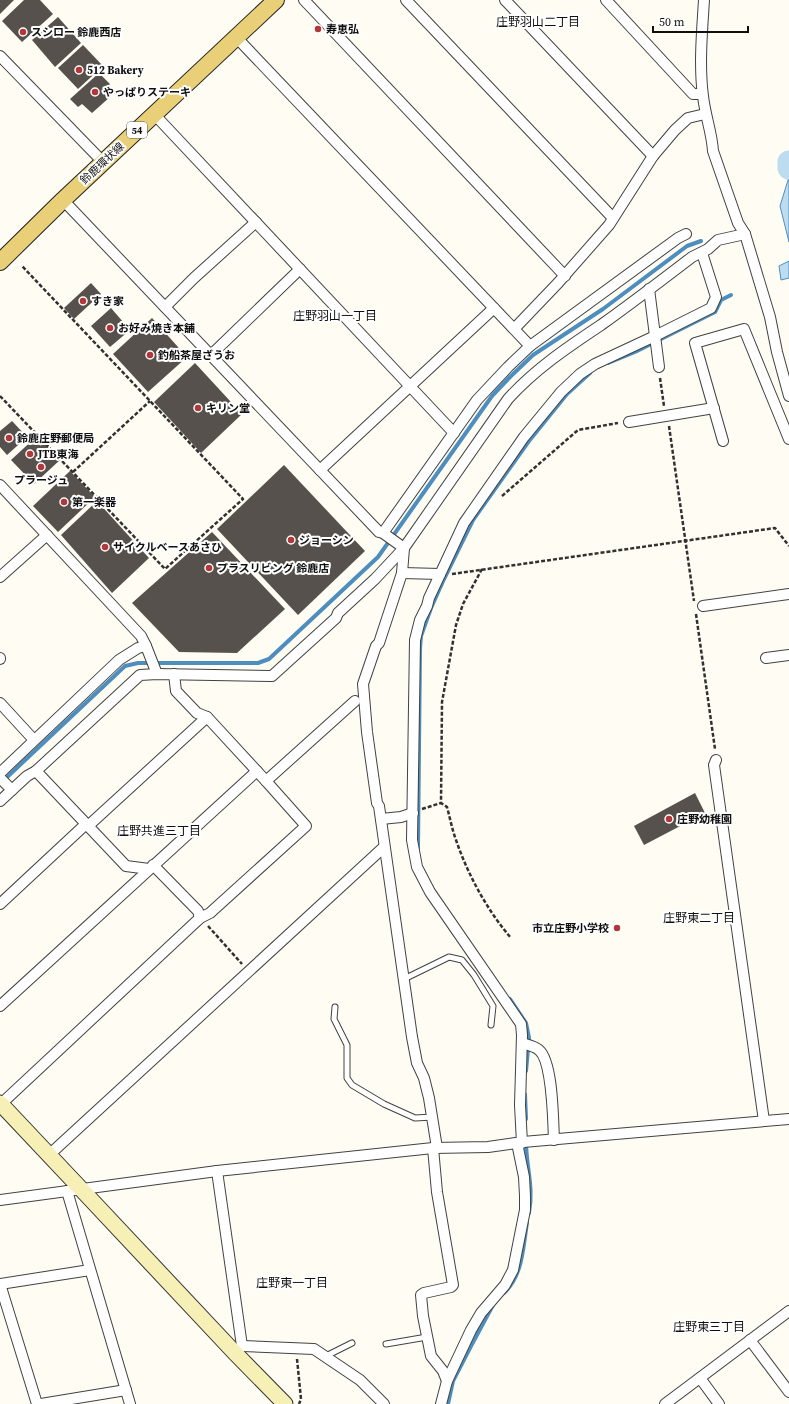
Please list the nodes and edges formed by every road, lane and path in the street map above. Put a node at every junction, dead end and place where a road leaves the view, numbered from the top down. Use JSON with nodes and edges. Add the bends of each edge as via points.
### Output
{"nodes":[{"id":1,"x":276,"y":0,"type":"edge"},
{"id":2,"x":304,"y":0,"type":"edge"},
{"id":3,"x":406,"y":0,"type":"edge"},
{"id":4,"x":505,"y":0,"type":"edge"},
{"id":5,"x":606,"y":0,"type":"edge"},
{"id":6,"x":704,"y":0,"type":"edge"},
{"id":7,"x":236,"y":37,"type":"junction"},
{"id":8,"x":0,"y":56,"type":"edge"},
{"id":9,"x":702,"y":94,"type":"junction"},
{"id":10,"x":154,"y":114,"type":"junction"},
{"id":11,"x":705,"y":114,"type":"junction"},
{"id":12,"x":652,"y":156,"type":"junction"},
{"id":13,"x":103,"y":162,"type":"junction"},
{"id":14,"x":63,"y":200,"type":"junction"},
{"id":15,"x":613,"y":218,"type":"junction"},
{"id":16,"x":256,"y":222,"type":"junction"},
{"id":17,"x":686,"y":234,"type":"dead end"},
{"id":18,"x":745,"y":234,"type":"junction"},
{"id":19,"x":702,"y":253,"type":"junction"},
{"id":20,"x":0,"y":262,"type":"edge"},
{"id":21,"x":22,"y":266,"type":"dead end"},
{"id":22,"x":300,"y":269,"type":"junction"},
{"id":23,"x":565,"y":276,"type":"junction"},
{"id":24,"x":649,"y":289,"type":"junction"},
{"id":25,"x":165,"y":307,"type":"junction"},
{"id":26,"x":494,"y":308,"type":"junction"},
{"id":27,"x":514,"y":329,"type":"junction"},
{"id":28,"x":655,"y":337,"type":"junction"},
{"id":29,"x":530,"y":346,"type":"junction"},
{"id":30,"x":211,"y":355,"type":"junction"},
{"id":31,"x":659,"y":367,"type":"joint"},
{"id":32,"x":410,"y":386,"type":"junction"},
{"id":33,"x":0,"y":396,"type":"edge"},
{"id":34,"x":789,"y":396,"type":"edge"},
{"id":35,"x":150,"y":401,"type":"junction"},
{"id":36,"x":714,"y":408,"type":"junction"},
{"id":37,"x":666,"y":415,"type":"junction"},
{"id":38,"x":629,"y":422,"type":"joint"},
{"id":39,"x":454,"y":433,"type":"junction"},
{"id":40,"x":789,"y":439,"type":"edge"},
{"id":41,"x":724,"y":441,"type":"dead end"},
{"id":42,"x":320,"y":470,"type":"junction"},
{"id":43,"x":74,"y":472,"type":"junction"},
{"id":44,"x":0,"y":485,"type":"edge"},
{"id":45,"x":502,"y":496,"type":"dead end"},
{"id":46,"x":383,"y":533,"type":"junction"},
{"id":47,"x":47,"y":535,"type":"junction"},
{"id":48,"x":686,"y":541,"type":"junction"},
{"id":49,"x":402,"y":546,"type":"junction"},
{"id":50,"x":789,"y":546,"type":"edge"},
{"id":51,"x":482,"y":569,"type":"junction"},
{"id":52,"x":402,"y":573,"type":"junction"},
{"id":53,"x":440,"y":574,"type":"junction"},
{"id":54,"x":452,"y":574,"type":"dead end"},
{"id":55,"x":0,"y":577,"type":"edge"},
{"id":56,"x":789,"y":594,"type":"edge"},
{"id":57,"x":698,"y":606,"type":"junction"},
{"id":58,"x":146,"y":646,"type":"junction"},
{"id":59,"x":789,"y":655,"type":"edge"},
{"id":60,"x":766,"y":658,"type":"dead end"},
{"id":61,"x":157,"y":674,"type":"junction"},
{"id":62,"x":174,"y":674,"type":"junction"},
{"id":63,"x":355,"y":702,"type":"dead end"},
{"id":64,"x":0,"y":703,"type":"edge"},
{"id":65,"x":207,"y":717,"type":"junction"},
{"id":66,"x":34,"y":740,"type":"junction"},
{"id":67,"x":716,"y":760,"type":"joint"},
{"id":68,"x":36,"y":770,"type":"junction"},
{"id":69,"x":256,"y":771,"type":"junction"},
{"id":70,"x":0,"y":773,"type":"edge"},
{"id":71,"x":0,"y":778,"type":"edge"},
{"id":72,"x":266,"y":781,"type":"junction"},
{"id":73,"x":11,"y":789,"type":"junction"},
{"id":74,"x":0,"y":801,"type":"edge"},
{"id":75,"x":441,"y":803,"type":"junction"},
{"id":76,"x":426,"y":808,"type":"dead end"},
{"id":77,"x":413,"y":813,"type":"junction"},
{"id":78,"x":381,"y":819,"type":"junction"},
{"id":79,"x":87,"y":825,"type":"junction"},
{"id":80,"x":384,"y":847,"type":"junction"},
{"id":81,"x":151,"y":867,"type":"junction"},
{"id":82,"x":0,"y":904,"type":"edge"},
{"id":83,"x":200,"y":918,"type":"junction"},
{"id":84,"x":511,"y":938,"type":"dead end"},
{"id":85,"x":249,"y":972,"type":"junction"},
{"id":86,"x":404,"y":979,"type":"junction"},
{"id":87,"x":0,"y":1006,"type":"edge"},
{"id":88,"x":335,"y":1007,"type":"dead end"},
{"id":89,"x":491,"y":1025,"type":"dead end"},
{"id":90,"x":522,"y":1043,"type":"junction"},
{"id":91,"x":1,"y":1104,"type":"edge"},
{"id":92,"x":433,"y":1117,"type":"junction"},
{"id":93,"x":789,"y":1119,"type":"edge"},
{"id":94,"x":764,"y":1121,"type":"junction"},
{"id":95,"x":554,"y":1140,"type":"junction"},
{"id":96,"x":523,"y":1143,"type":"junction"},
{"id":97,"x":435,"y":1148,"type":"junction"},
{"id":98,"x":49,"y":1155,"type":"junction"},
{"id":99,"x":217,"y":1171,"type":"junction"},
{"id":100,"x":82,"y":1190,"type":"junction"},
{"id":101,"x":67,"y":1191,"type":"junction"},
{"id":102,"x":0,"y":1200,"type":"edge"},
{"id":103,"x":90,"y":1270,"type":"junction"},
{"id":104,"x":0,"y":1284,"type":"edge"},
{"id":105,"x":789,"y":1311,"type":"edge"},
{"id":106,"x":427,"y":1337,"type":"junction"},
{"id":107,"x":750,"y":1340,"type":"junction"},
{"id":108,"x":352,"y":1343,"type":"dead end"},
{"id":109,"x":386,"y":1344,"type":"dead end"},
{"id":110,"x":295,"y":1349,"type":"junction"},
{"id":111,"x":238,"y":1350,"type":"junction"},
{"id":112,"x":326,"y":1356,"type":"junction"},
{"id":113,"x":700,"y":1378,"type":"junction"},
{"id":114,"x":447,"y":1381,"type":"junction"},
{"id":115,"x":126,"y":1390,"type":"junction"},
{"id":116,"x":789,"y":1392,"type":"edge"},
{"id":117,"x":37,"y":1404,"type":"edge"},
{"id":118,"x":41,"y":1404,"type":"edge"},
{"id":119,"x":130,"y":1404,"type":"edge"},
{"id":120,"x":285,"y":1404,"type":"edge"},
{"id":121,"x":299,"y":1404,"type":"edge"},
{"id":122,"x":384,"y":1404,"type":"edge"},
{"id":123,"x":440,"y":1404,"type":"edge"},
{"id":124,"x":665,"y":1404,"type":"edge"},
{"id":125,"x":719,"y":1404,"type":"edge"}],
"edges":[{"from":1,"to":7,"type":"main road","name":"鈴鹿環状線","number":"54"},
{"from":2,"to":23,"type":"street"},
{"from":3,"to":15,"type":"street"},
{"from":4,"to":12,"type":"street"},
{"from":5,"to":9,"type":"street","via":[[693,94]]},
{"from":6,"to":9,"type":"street","via":[[701,44]]},
{"from":7,"to":10,"type":"main road","name":"鈴鹿環状線","number":"54"},
{"from":7,"to":26,"type":"street"},
{"from":8,"to":13,"type":"street"},
{"from":9,"to":11,"type":"street"},
{"from":10,"to":13,"type":"main road","name":"鈴鹿環状線","number":"54"},
{"from":10,"to":16,"type":"street"},
{"from":11,"to":12,"type":"street","via":[[688,118]]},
{"from":11,"to":18,"type":"street","via":[[713,151],[738,223]]},
{"from":12,"to":15,"type":"street"},
{"from":13,"to":14,"type":"main road","name":"鈴鹿環状線","number":"54"},
{"from":14,"to":20,"type":"main road","name":"鈴鹿環状線","number":"54"},
{"from":14,"to":25,"type":"street"},
{"from":15,"to":23,"type":"street"},
{"from":16,"to":22,"type":"street"},
{"from":16,"to":25,"type":"street"},
{"from":17,"to":29,"type":"street"},
{"from":18,"to":19,"type":"street","via":[[718,240]]},
{"from":18,"to":34,"type":"street","via":[[770,317]]},
{"from":19,"to":24,"type":"street","via":[[692,257]]},
{"from":19,"to":28,"type":"street","via":[[716,296],[710,308]]},
{"from":21,"to":35,"type":"path"},
{"from":22,"to":30,"type":"street"},
{"from":22,"to":32,"type":"street"},
{"from":23,"to":27,"type":"street"},
{"from":24,"to":28,"type":"street"},
{"from":24,"to":49,"type":"street","via":[[548,361],[518,388]]},
{"from":25,"to":30,"type":"street"},
{"from":26,"to":27,"type":"street"},
{"from":26,"to":32,"type":"street"},
{"from":27,"to":29,"type":"street"},
{"from":28,"to":31,"type":"street"},
{"from":28,"to":53,"type":"street","via":[[595,364],[561,392],[524,438],[464,523]]},
{"from":29,"to":39,"type":"street","via":[[487,389]]},
{"from":30,"to":42,"type":"street"},
{"from":31,"to":37,"type":"path"},
{"from":32,"to":39,"type":"street"},
{"from":32,"to":42,"type":"street"},
{"from":33,"to":43,"type":"path"},
{"from":35,"to":43,"type":"path"},
{"from":35,"to":43,"type":"path","via":[[243,499],[166,569]]},
{"from":36,"to":37,"type":"street"},
{"from":36,"to":40,"type":"street","via":[[695,343],[744,329]]},
{"from":36,"to":41,"type":"street"},
{"from":37,"to":38,"type":"street"},
{"from":37,"to":48,"type":"path"},
{"from":38,"to":45,"type":"path","via":[[578,430]]},
{"from":39,"to":46,"type":"street"},
{"from":42,"to":46,"type":"street","via":[[379,532]]},
{"from":44,"to":47,"type":"street"},
{"from":46,"to":49,"type":"street"},
{"from":47,"to":55,"type":"street"},
{"from":47,"to":58,"type":"street","via":[[141,636]]},
{"from":48,"to":50,"type":"path","via":[[775,528]]},
{"from":48,"to":51,"type":"path"},
{"from":48,"to":57,"type":"path"},
{"from":49,"to":52,"type":"street"},
{"from":49,"to":62,"type":"street","via":[[375,579],[272,676]]},
{"from":51,"to":54,"type":"path"},
{"from":51,"to":75,"type":"path","via":[[463,604],[456,625],[442,702]]},
{"from":52,"to":53,"type":"street"},
{"from":52,"to":78,"type":"street","via":[[364,684],[367,732]]},
{"from":53,"to":77,"type":"street","via":[[420,620],[415,640]]},
{"from":56,"to":57,"type":"street"},
{"from":57,"to":67,"type":"path"},
{"from":58,"to":61,"type":"street"},
{"from":58,"to":66,"type":"street","via":[[119,660]]},
{"from":59,"to":60,"type":"street"},
{"from":61,"to":62,"type":"street"},
{"from":61,"to":68,"type":"street","via":[[140,675]]},
{"from":62,"to":65,"type":"street","via":[[176,691],[197,713]]},
{"from":63,"to":72,"type":"street"},
{"from":64,"to":66,"type":"street"},
{"from":65,"to":69,"type":"street"},
{"from":65,"to":79,"type":"street"},
{"from":66,"to":70,"type":"street"},
{"from":67,"to":94,"type":"street","via":[[714,765]]},
{"from":68,"to":73,"type":"street"},
{"from":68,"to":79,"type":"street"},
{"from":69,"to":72,"type":"street"},
{"from":69,"to":81,"type":"street"},
{"from":71,"to":73,"type":"street"},
{"from":72,"to":83,"type":"street","via":[[306,826],[210,913]]},
{"from":73,"to":74,"type":"street"},
{"from":75,"to":76,"type":"path"},
{"from":75,"to":84,"type":"path","via":[[448,807],[455,838],[468,872],[494,917]]},
{"from":77,"to":78,"type":"street"},
{"from":77,"to":90,"type":"street","via":[[412,840],[417,867],[430,892],[517,1016],[521,1024]]},
{"from":78,"to":80,"type":"street"},
{"from":79,"to":81,"type":"street","via":[[126,866]]},
{"from":79,"to":82,"type":"street"},
{"from":80,"to":85,"type":"street"},
{"from":80,"to":86,"type":"street"},
{"from":81,"to":83,"type":"street","via":[[198,911]]},
{"from":81,"to":87,"type":"street"},
{"from":83,"to":85,"type":"path"},
{"from":83,"to":91,"type":"street"},
{"from":85,"to":98,"type":"street"},
{"from":86,"to":89,"type":"lane","via":[[449,957],[462,960],[493,1006]]},
{"from":86,"to":92,"type":"street","via":[[416,1056]]},
{"from":88,"to":92,"type":"lane","via":[[334,1018],[347,1045],[347,1078],[352,1085],[415,1118]]},
{"from":90,"to":95,"type":"street","via":[[534,1046],[547,1061]]},
{"from":90,"to":96,"type":"street","via":[[520,1105]]},
{"from":91,"to":98,"type":"street"},
{"from":92,"to":97,"type":"street"},
{"from":93,"to":94,"type":"street"},
{"from":94,"to":95,"type":"street"},
{"from":95,"to":96,"type":"street"},
{"from":96,"to":97,"type":"street","via":[[488,1147]]},
{"from":96,"to":114,"type":"street","via":[[518,1153],[524,1176],[525,1203],[513,1270],[505,1285],[481,1313]]},
{"from":97,"to":99,"type":"street"},
{"from":97,"to":106,"type":"street","via":[[437,1192],[453,1285],[421,1295]]},
{"from":98,"to":100,"type":"street"},
{"from":99,"to":100,"type":"street"},
{"from":99,"to":111,"type":"street"},
{"from":100,"to":101,"type":"street"},
{"from":100,"to":111,"type":"street"},
{"from":101,"to":102,"type":"street"},
{"from":101,"to":103,"type":"street"},
{"from":103,"to":104,"type":"street"},
{"from":103,"to":115,"type":"street"},
{"from":104,"to":117,"type":"street"},
{"from":105,"to":107,"type":"street"},
{"from":106,"to":109,"type":"lane"},
{"from":106,"to":114,"type":"street","via":[[431,1356],[443,1371]]},
{"from":107,"to":113,"type":"street"},
{"from":107,"to":116,"type":"street"},
{"from":108,"to":112,"type":"lane"},
{"from":110,"to":111,"type":"street"},
{"from":110,"to":112,"type":"street","via":[[314,1349]]},
{"from":110,"to":121,"type":"path","via":[[301,1399]]},
{"from":111,"to":120,"type":"street"},
{"from":112,"to":122,"type":"street","via":[[360,1380]]},
{"from":113,"to":124,"type":"street"},
{"from":113,"to":125,"type":"street"},
{"from":114,"to":123,"type":"street"},
{"from":115,"to":118,"type":"street"},
{"from":115,"to":119,"type":"street"}]}
